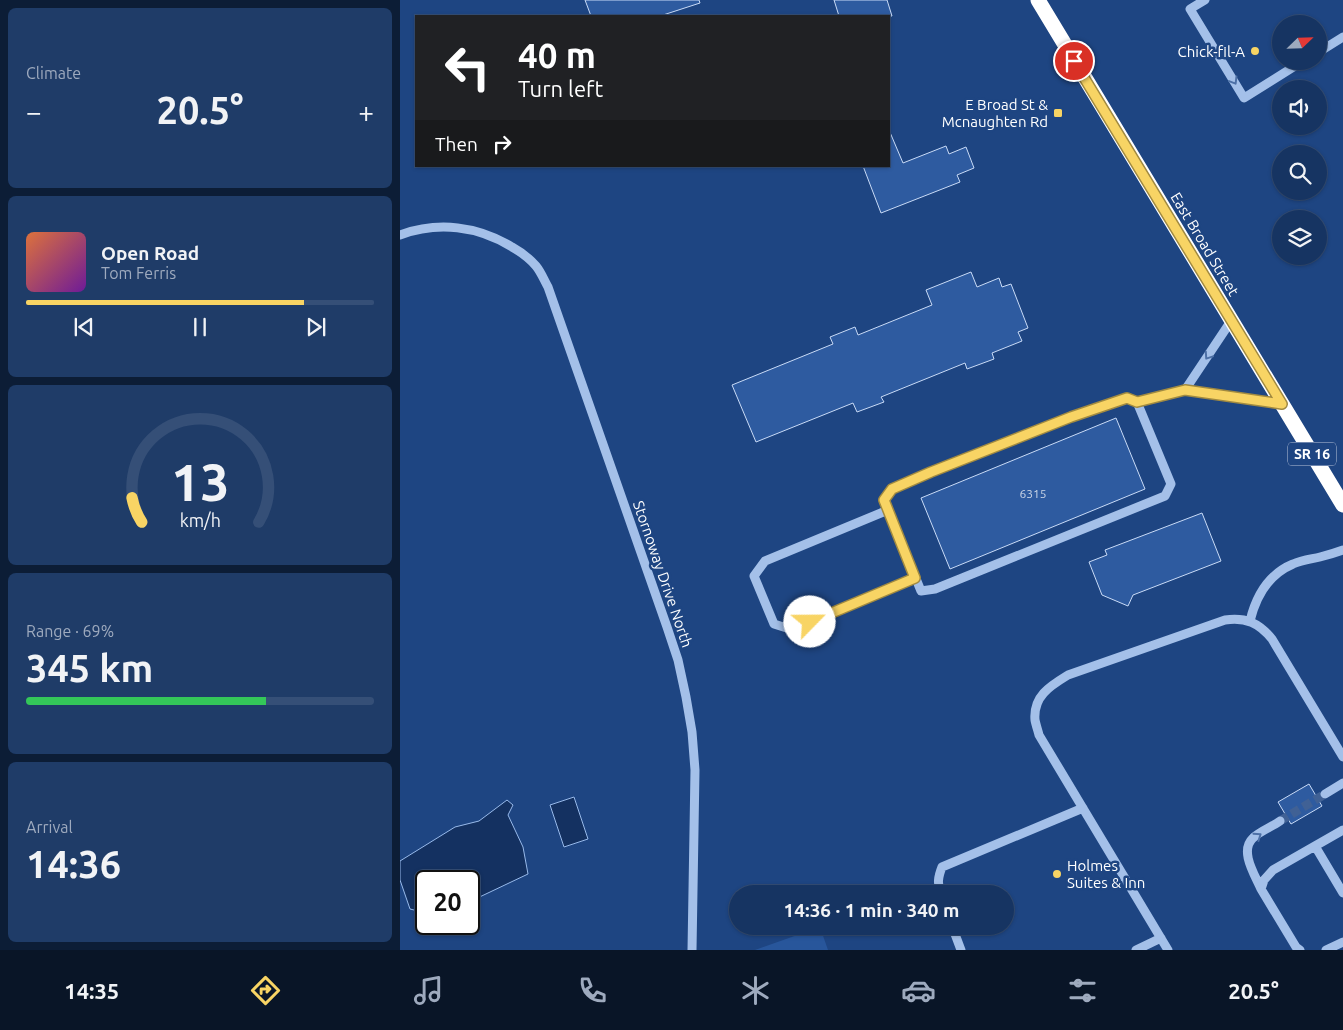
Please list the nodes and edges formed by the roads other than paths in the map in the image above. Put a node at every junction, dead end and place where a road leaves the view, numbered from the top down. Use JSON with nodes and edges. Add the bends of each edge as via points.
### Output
{"nodes":[{"id":1,"x":1038,"y":0,"type":"edge"},
{"id":2,"x":1204,"y":0,"type":"edge"},
{"id":3,"x":1343,"y":37,"type":"edge"},
{"id":4,"x":1328,"y":46,"type":"edge"},
{"id":5,"x":1289,"y":70,"type":"edge"},
{"id":6,"x":400,"y":235,"type":"edge"},
{"id":7,"x":1231,"y":321,"type":"junction"},
{"id":8,"x":1185,"y":390,"type":"junction"},
{"id":9,"x":1137,"y":402,"type":"junction"},
{"id":10,"x":1282,"y":404,"type":"junction"},
{"id":11,"x":1343,"y":505,"type":"edge"},
{"id":12,"x":888,"y":510,"type":"junction"},
{"id":13,"x":1343,"y":550,"type":"edge"},
{"id":14,"x":915,"y":578,"type":"junction"},
{"id":15,"x":1250,"y":621,"type":"junction"},
{"id":16,"x":1343,"y":757,"type":"edge"},
{"id":17,"x":1343,"y":783,"type":"edge"},
{"id":18,"x":1325,"y":794,"type":"tunnel mouth"},
{"id":19,"x":1083,"y":808,"type":"junction"},
{"id":20,"x":1280,"y":821,"type":"tunnel mouth"},
{"id":21,"x":1343,"y":830,"type":"edge"},
{"id":22,"x":1315,"y":846,"type":"junction"},
{"id":23,"x":938,"y":885,"type":"edge"},
{"id":24,"x":1261,"y":889,"type":"junction"},
{"id":25,"x":1343,"y":893,"type":"edge"},
{"id":26,"x":955,"y":935,"type":"edge"},
{"id":27,"x":1161,"y":938,"type":"junction"},
{"id":28,"x":1343,"y":942,"type":"edge"},
{"id":29,"x":692,"y":950,"type":"edge"},
{"id":30,"x":961,"y":950,"type":"edge"},
{"id":31,"x":1136,"y":950,"type":"edge"},
{"id":32,"x":1168,"y":950,"type":"edge"},
{"id":33,"x":1300,"y":950,"type":"edge"},
{"id":34,"x":1326,"y":950,"type":"edge"}],
"edges":[{"from":1,"to":7,"type":"highway","name":"East Broad Street","number":"SR 16"},
{"from":2,"to":5,"type":"street","one_way":true,"via":[[1190,9],[1244,98]]},
{"from":3,"to":4,"type":"street"},
{"from":6,"to":29,"type":"street","name":"Stornoway Drive North","via":[[435,227],[477,231],[520,251],[536,266],[548,286],[678,660],[692,732],[695,770]]},
{"from":7,"to":8,"type":"street","one_way":true},
{"from":7,"to":10,"type":"highway","name":"East Broad Street","number":"SR 16"},
{"from":8,"to":9,"type":"street"},
{"from":8,"to":10,"type":"street"},
{"from":9,"to":12,"type":"street","via":[[1127,398],[1071,417],[892,489],[884,500]]},
{"from":9,"to":14,"type":"street","via":[[1171,484],[1164,496],[935,589],[921,590]]},
{"from":10,"to":11,"type":"highway","name":"East Broad Street","number":"SR 16"},
{"from":12,"to":14,"type":"street"},
{"from":12,"to":14,"type":"street","via":[[765,561],[754,576],[774,624],[793,630]]},
{"from":13,"to":15,"type":"street","via":[[1294,563],[1277,572],[1264,586]]},
{"from":15,"to":16,"type":"street","via":[[1265,630],[1272,639]]},
{"from":15,"to":19,"type":"street","via":[[1225,620],[1068,675],[1042,693],[1035,720],[1039,735]]},
{"from":17,"to":18,"type":"street"},
{"from":19,"to":23,"type":"street","via":[[942,867]]},
{"from":19,"to":27,"type":"street"},
{"from":24,"to":20,"type":"street","one_way":true,"via":[[1247,850],[1252,838]]},
{"from":21,"to":22,"type":"street"},
{"from":22,"to":24,"type":"street","via":[[1273,870]]},
{"from":22,"to":25,"type":"street"},
{"from":24,"to":33,"type":"street"},
{"from":26,"to":30,"type":"street"},
{"from":27,"to":31,"type":"street"},
{"from":27,"to":32,"type":"street"},
{"from":28,"to":34,"type":"street"}]}
